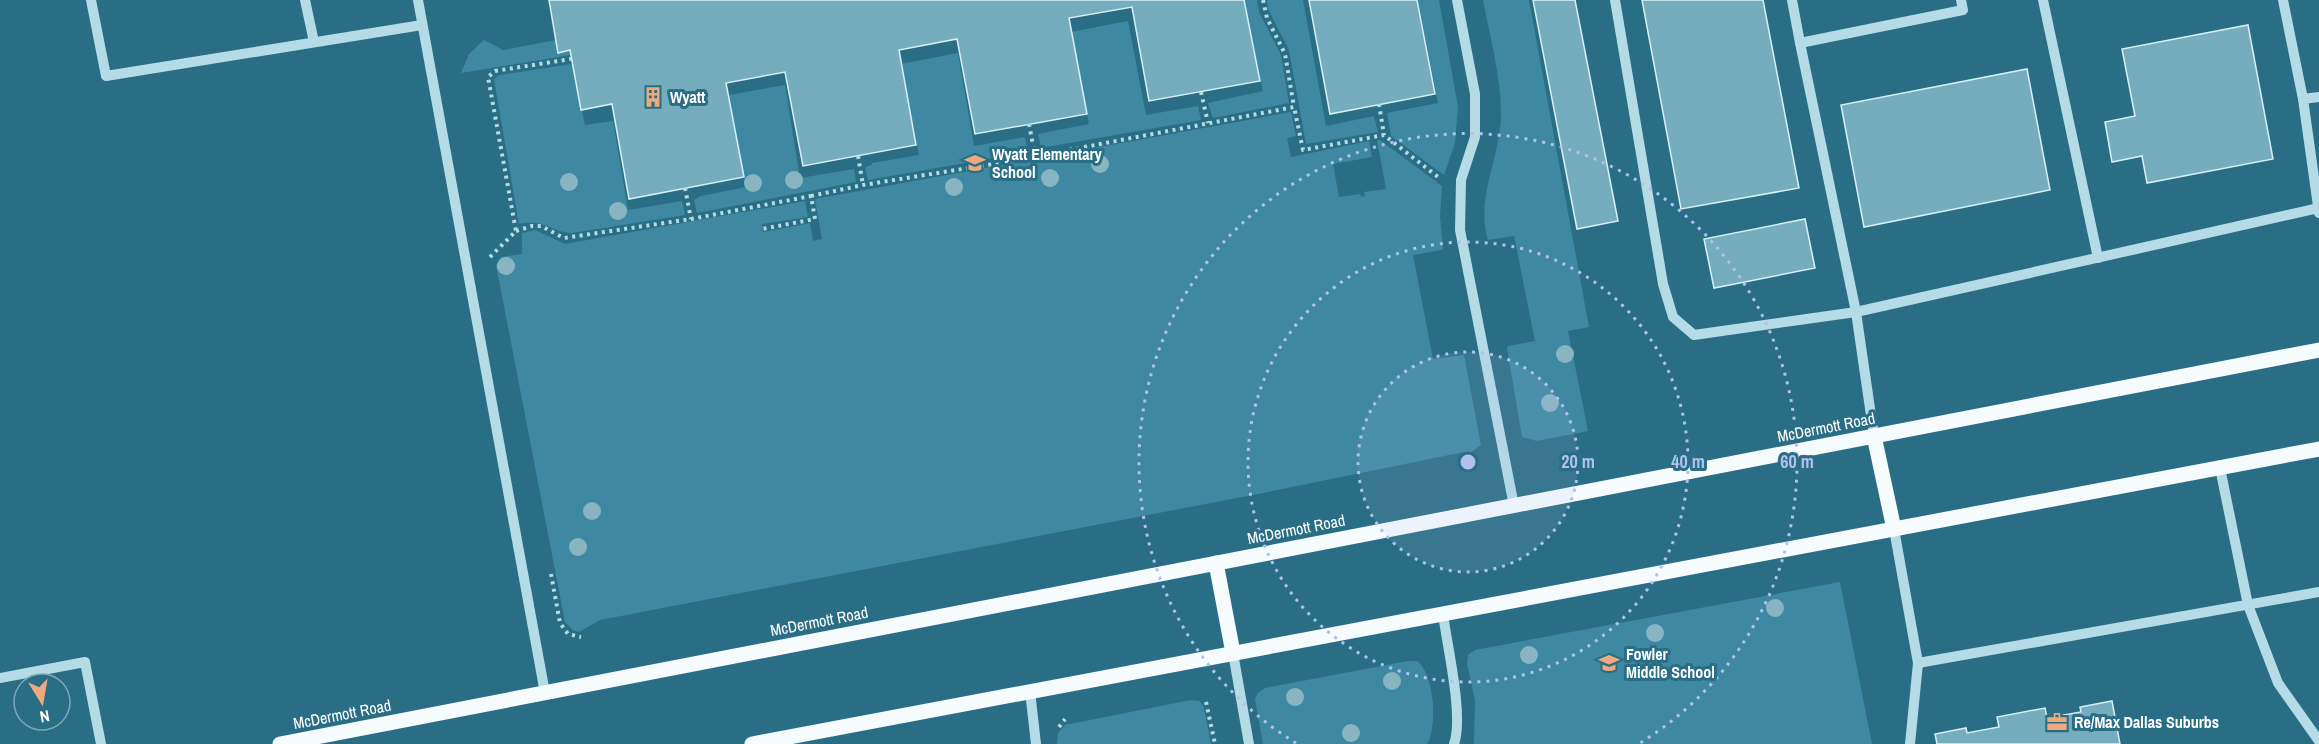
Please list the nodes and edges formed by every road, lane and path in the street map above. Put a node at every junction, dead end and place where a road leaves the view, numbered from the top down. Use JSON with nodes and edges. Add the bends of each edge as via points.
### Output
{"nodes":[{"id":1,"x":91,"y":0,"type":"edge"},
{"id":2,"x":305,"y":0,"type":"edge"},
{"id":3,"x":418,"y":0,"type":"edge"},
{"id":4,"x":1263,"y":0,"type":"edge"},
{"id":5,"x":1457,"y":0,"type":"edge"},
{"id":6,"x":1615,"y":0,"type":"edge"},
{"id":7,"x":1791,"y":0,"type":"edge"},
{"id":8,"x":1960,"y":0,"type":"edge"},
{"id":9,"x":2043,"y":0,"type":"edge"},
{"id":10,"x":2283,"y":0,"type":"edge"},
{"id":11,"x":422,"y":25,"type":"junction"},
{"id":12,"x":314,"y":42,"type":"junction"},
{"id":13,"x":1800,"y":43,"type":"junction"},
{"id":14,"x":571,"y":59,"type":"dead end"},
{"id":15,"x":1201,"y":92,"type":"dead end"},
{"id":16,"x":2319,"y":97,"type":"edge"},
{"id":17,"x":2303,"y":99,"type":"junction"},
{"id":18,"x":1379,"y":104,"type":"dead end"},
{"id":19,"x":1294,"y":107,"type":"junction"},
{"id":20,"x":1208,"y":123,"type":"junction"},
{"id":21,"x":1029,"y":124,"type":"dead end"},
{"id":22,"x":1384,"y":135,"type":"junction"},
{"id":23,"x":858,"y":156,"type":"dead end"},
{"id":24,"x":1035,"y":156,"type":"junction"},
{"id":25,"x":863,"y":185,"type":"junction"},
{"id":26,"x":685,"y":188,"type":"dead end"},
{"id":27,"x":1460,"y":195,"type":"junction"},
{"id":28,"x":811,"y":196,"type":"junction"},
{"id":29,"x":2319,"y":210,"type":"edge"},
{"id":30,"x":691,"y":219,"type":"junction"},
{"id":31,"x":762,"y":229,"type":"dead end"},
{"id":32,"x":516,"y":231,"type":"junction"},
{"id":33,"x":489,"y":258,"type":"dead end"},
{"id":34,"x":2098,"y":258,"type":"junction"},
{"id":35,"x":1856,"y":312,"type":"junction"},
{"id":36,"x":2319,"y":350,"type":"edge"},
{"id":37,"x":1874,"y":436,"type":"junction"},
{"id":38,"x":2319,"y":449,"type":"edge"},
{"id":39,"x":2220,"y":468,"type":"junction"},
{"id":40,"x":1514,"y":506,"type":"junction"},
{"id":41,"x":1894,"y":529,"type":"junction"},
{"id":42,"x":1216,"y":563,"type":"junction"},
{"id":43,"x":549,"y":566,"type":"dead end"},
{"id":44,"x":2319,"y":592,"type":"edge"},
{"id":45,"x":2248,"y":605,"type":"junction"},
{"id":46,"x":1443,"y":614,"type":"junction"},
{"id":47,"x":581,"y":637,"type":"dead end"},
{"id":48,"x":1233,"y":653,"type":"junction"},
{"id":49,"x":1918,"y":663,"type":"junction"},
{"id":50,"x":0,"y":678,"type":"edge"},
{"id":51,"x":1030,"y":691,"type":"junction"},
{"id":52,"x":545,"y":693,"type":"junction"},
{"id":53,"x":1206,"y":702,"type":"dead end"},
{"id":54,"x":2319,"y":741,"type":"edge"},
{"id":55,"x":100,"y":744,"type":"edge"},
{"id":56,"x":280,"y":744,"type":"edge"},
{"id":57,"x":752,"y":744,"type":"edge"},
{"id":58,"x":1036,"y":744,"type":"edge"},
{"id":59,"x":1215,"y":744,"type":"edge"},
{"id":60,"x":1249,"y":744,"type":"edge"},
{"id":61,"x":1454,"y":744,"type":"edge"},
{"id":62,"x":1910,"y":744,"type":"edge"}],
"edges":[{"from":1,"to":12,"type":"lane","via":[[106,76]]},
{"from":2,"to":12,"type":"lane"},
{"from":3,"to":11,"type":"lane"},
{"from":4,"to":19,"type":"path","via":[[1267,18],[1285,54]]},
{"from":5,"to":27,"type":"lane","via":[[1474,94],[1475,137]]},
{"from":6,"to":35,"type":"lane","via":[[1663,284],[1673,317],[1694,335]]},
{"from":7,"to":13,"type":"lane"},
{"from":8,"to":13,"type":"lane","via":[[1963,10]]},
{"from":9,"to":34,"type":"lane"},
{"from":10,"to":17,"type":"lane"},
{"from":11,"to":12,"type":"lane"},
{"from":11,"to":52,"type":"lane"},
{"from":13,"to":35,"type":"lane"},
{"from":14,"to":32,"type":"path","via":[[495,71],[488,77]]},
{"from":15,"to":20,"type":"path"},
{"from":16,"to":17,"type":"lane"},
{"from":17,"to":29,"type":"lane"},
{"from":18,"to":22,"type":"path"},
{"from":19,"to":20,"type":"path"},
{"from":19,"to":22,"type":"path","via":[[1303,150]]},
{"from":20,"to":24,"type":"path"},
{"from":21,"to":24,"type":"path"},
{"from":22,"to":27,"type":"path"},
{"from":23,"to":25,"type":"path"},
{"from":24,"to":25,"type":"path"},
{"from":25,"to":28,"type":"path"},
{"from":26,"to":30,"type":"path"},
{"from":27,"to":40,"type":"lane","via":[[1460,230]]},
{"from":28,"to":30,"type":"path"},
{"from":28,"to":31,"type":"path","via":[[815,219]]},
{"from":29,"to":34,"type":"lane"},
{"from":30,"to":32,"type":"path","via":[[564,238],[541,226]]},
{"from":32,"to":33,"type":"path"},
{"from":34,"to":35,"type":"lane"},
{"from":35,"to":37,"type":"lane"},
{"from":36,"to":37,"type":"main road","name":"McDermott Road"},
{"from":37,"to":40,"type":"main road","name":"McDermott Road"},
{"from":37,"to":41,"type":"main road"},
{"from":38,"to":39,"type":"main road"},
{"from":39,"to":41,"type":"main road"},
{"from":39,"to":45,"type":"lane"},
{"from":40,"to":42,"type":"main road","name":"McDermott Road"},
{"from":41,"to":46,"type":"main road"},
{"from":41,"to":49,"type":"lane"},
{"from":42,"to":48,"type":"main road"},
{"from":42,"to":52,"type":"main road","name":"McDermott Road"},
{"from":43,"to":47,"type":"path","via":[[560,623],[568,634]]},
{"from":44,"to":45,"type":"lane"},
{"from":45,"to":49,"type":"lane"},
{"from":45,"to":54,"type":"lane","via":[[2278,683]]},
{"from":46,"to":48,"type":"main road"},
{"from":46,"to":61,"type":"lane","via":[[1457,711]]},
{"from":48,"to":51,"type":"main road"},
{"from":48,"to":60,"type":"lane"},
{"from":49,"to":62,"type":"lane"},
{"from":50,"to":55,"type":"lane","via":[[85,662]]},
{"from":51,"to":57,"type":"main road"},
{"from":51,"to":58,"type":"lane"},
{"from":52,"to":56,"type":"main road","name":"McDermott Road"},
{"from":53,"to":59,"type":"path"}]}
